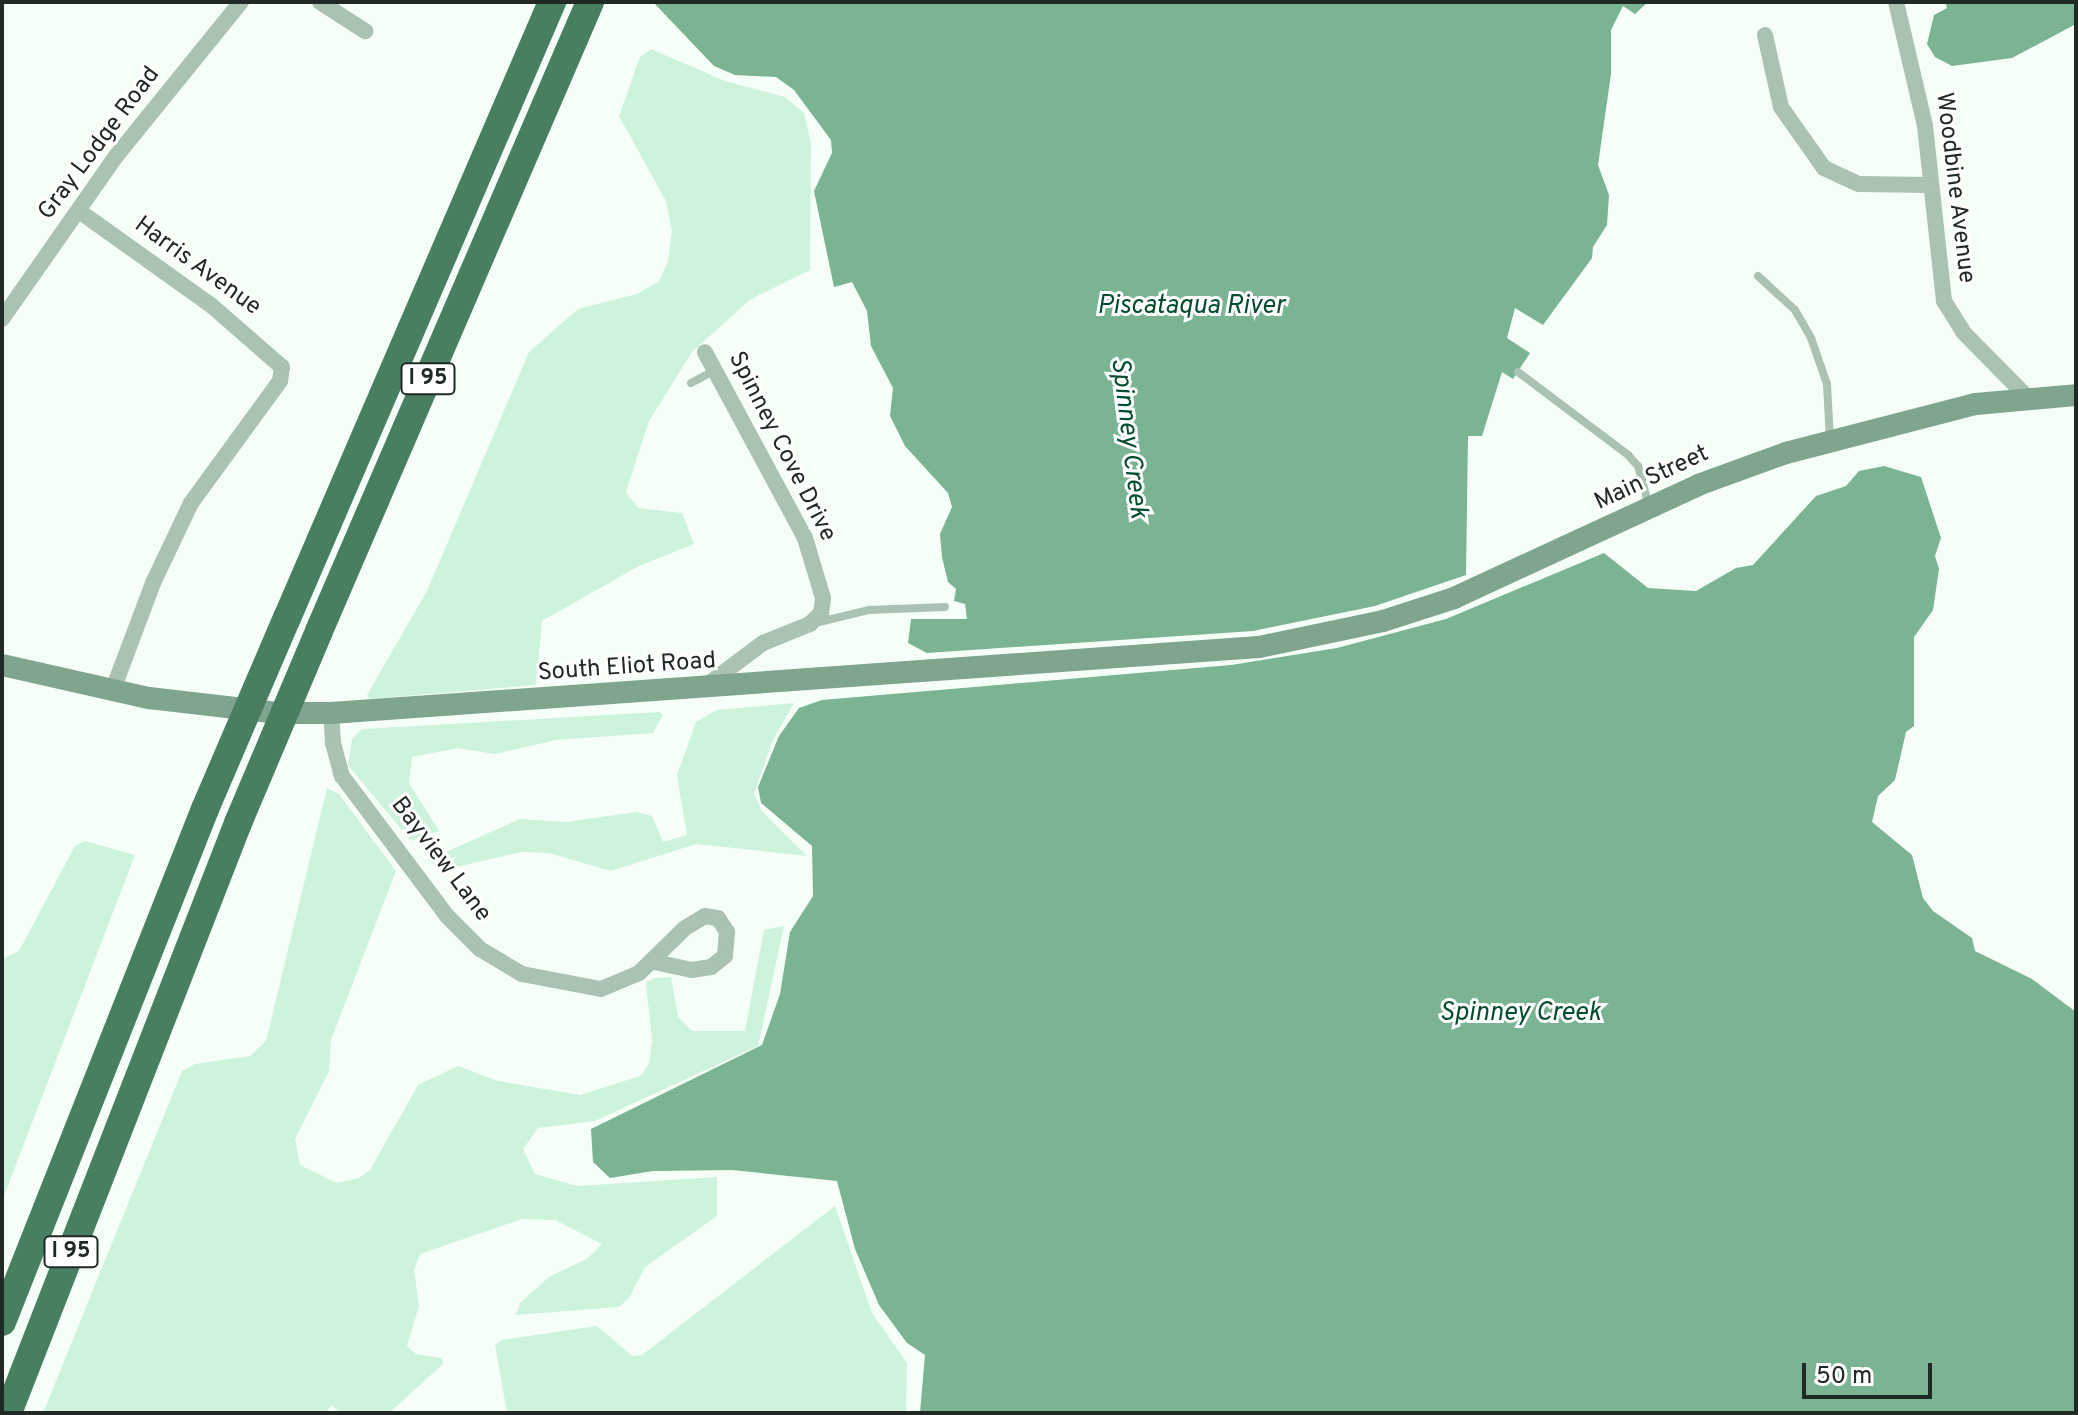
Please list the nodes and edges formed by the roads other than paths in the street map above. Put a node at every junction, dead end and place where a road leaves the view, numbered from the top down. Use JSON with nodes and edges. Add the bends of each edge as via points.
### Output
{"nodes":[{"id":1,"x":241,"y":2,"type":"edge"},
{"id":2,"x":320,"y":2,"type":"edge"},
{"id":3,"x":552,"y":2,"type":"edge"},
{"id":4,"x":590,"y":2,"type":"edge"},
{"id":5,"x":1896,"y":2,"type":"edge"},
{"id":6,"x":365,"y":31,"type":"dead end"},
{"id":7,"x":1765,"y":35,"type":"dead end"},
{"id":8,"x":1930,"y":185,"type":"junction"},
{"id":9,"x":79,"y":211,"type":"junction"},
{"id":10,"x":1758,"y":276,"type":"dead end"},
{"id":11,"x":2,"y":319,"type":"edge"},
{"id":12,"x":705,"y":352,"type":"dead end"},
{"id":13,"x":715,"y":370,"type":"junction"},
{"id":14,"x":1518,"y":372,"type":"dead end"},
{"id":15,"x":691,"y":383,"type":"dead end"},
{"id":16,"x":2028,"y":398,"type":"junction"},
{"id":17,"x":2074,"y":400,"type":"edge"},
{"id":18,"x":1830,"y":440,"type":"junction"},
{"id":19,"x":1649,"y":507,"type":"junction"},
{"id":20,"x":945,"y":607,"type":"dead end"},
{"id":21,"x":810,"y":624,"type":"junction"},
{"id":22,"x":1259,"y":647,"type":"joint"},
{"id":23,"x":2,"y":665,"type":"edge"},
{"id":24,"x":703,"y":689,"type":"junction"},
{"id":25,"x":112,"y":692,"type":"junction"},
{"id":26,"x":331,"y":713,"type":"junction"},
{"id":27,"x":654,"y":962,"type":"dead end"},
{"id":28,"x":2,"y":1322,"type":"edge"},
{"id":29,"x":8,"y":1413,"type":"edge"}],
"edges":[{"from":1,"to":9,"type":"street","name":"Gray Lodge Road","via":[[117,155]]},
{"from":2,"to":6,"type":"street"},
{"from":3,"to":28,"type":"highway","number":"I 95","bridge":true,"via":[[205,809]]},
{"from":4,"to":29,"type":"highway","number":"I 95","bridge":true,"via":[[238,823]]},
{"from":5,"to":8,"type":"street","name":"Woodbine Avenue","via":[[1922,109]]},
{"from":7,"to":8,"type":"street","via":[[1781,107],[1824,168],[1859,184]]},
{"from":8,"to":16,"type":"street","name":"Woodbine Avenue","via":[[1944,301],[1963,332]]},
{"from":9,"to":11,"type":"street","name":"Gray Lodge Road"},
{"from":9,"to":25,"type":"street","name":"Harris Avenue","via":[[212,306],[269,350],[282,367],[274,390],[191,503],[153,583]]},
{"from":10,"to":18,"type":"lane","via":[[1795,310],[1811,338],[1827,384]]},
{"from":12,"to":13,"type":"street","name":"Spinney Cove Drive"},
{"from":13,"to":15,"type":"lane"},
{"from":13,"to":21,"type":"street","name":"Spinney Cove Drive","via":[[805,538],[823,598],[821,613]]},
{"from":14,"to":19,"type":"lane","via":[[1628,455],[1638,466]]},
{"from":16,"to":17,"type":"main road","name":"Main Street"},
{"from":16,"to":18,"type":"main road","name":"Main Street","via":[[1938,411]]},
{"from":18,"to":19,"type":"main road","name":"Main Street","via":[[1729,472]]},
{"from":19,"to":22,"type":"main road","name":"Main Street","via":[[1454,598],[1383,621]]},
{"from":20,"to":21,"type":"lane","via":[[869,610]]},
{"from":21,"to":24,"type":"street","via":[[763,643]]},
{"from":22,"to":24,"type":"main road","name":"South Eliot Road"},
{"from":23,"to":25,"type":"main road","name":"South Eliot Road"},
{"from":24,"to":26,"type":"main road","name":"South Eliot Road"},
{"from":25,"to":26,"type":"main road","name":"South Eliot Road","via":[[214,708]]},
{"from":26,"to":27,"type":"street","name":"Bayview Lane","via":[[342,776],[447,916],[480,949],[522,974],[583,989],[627,981]]}]}
